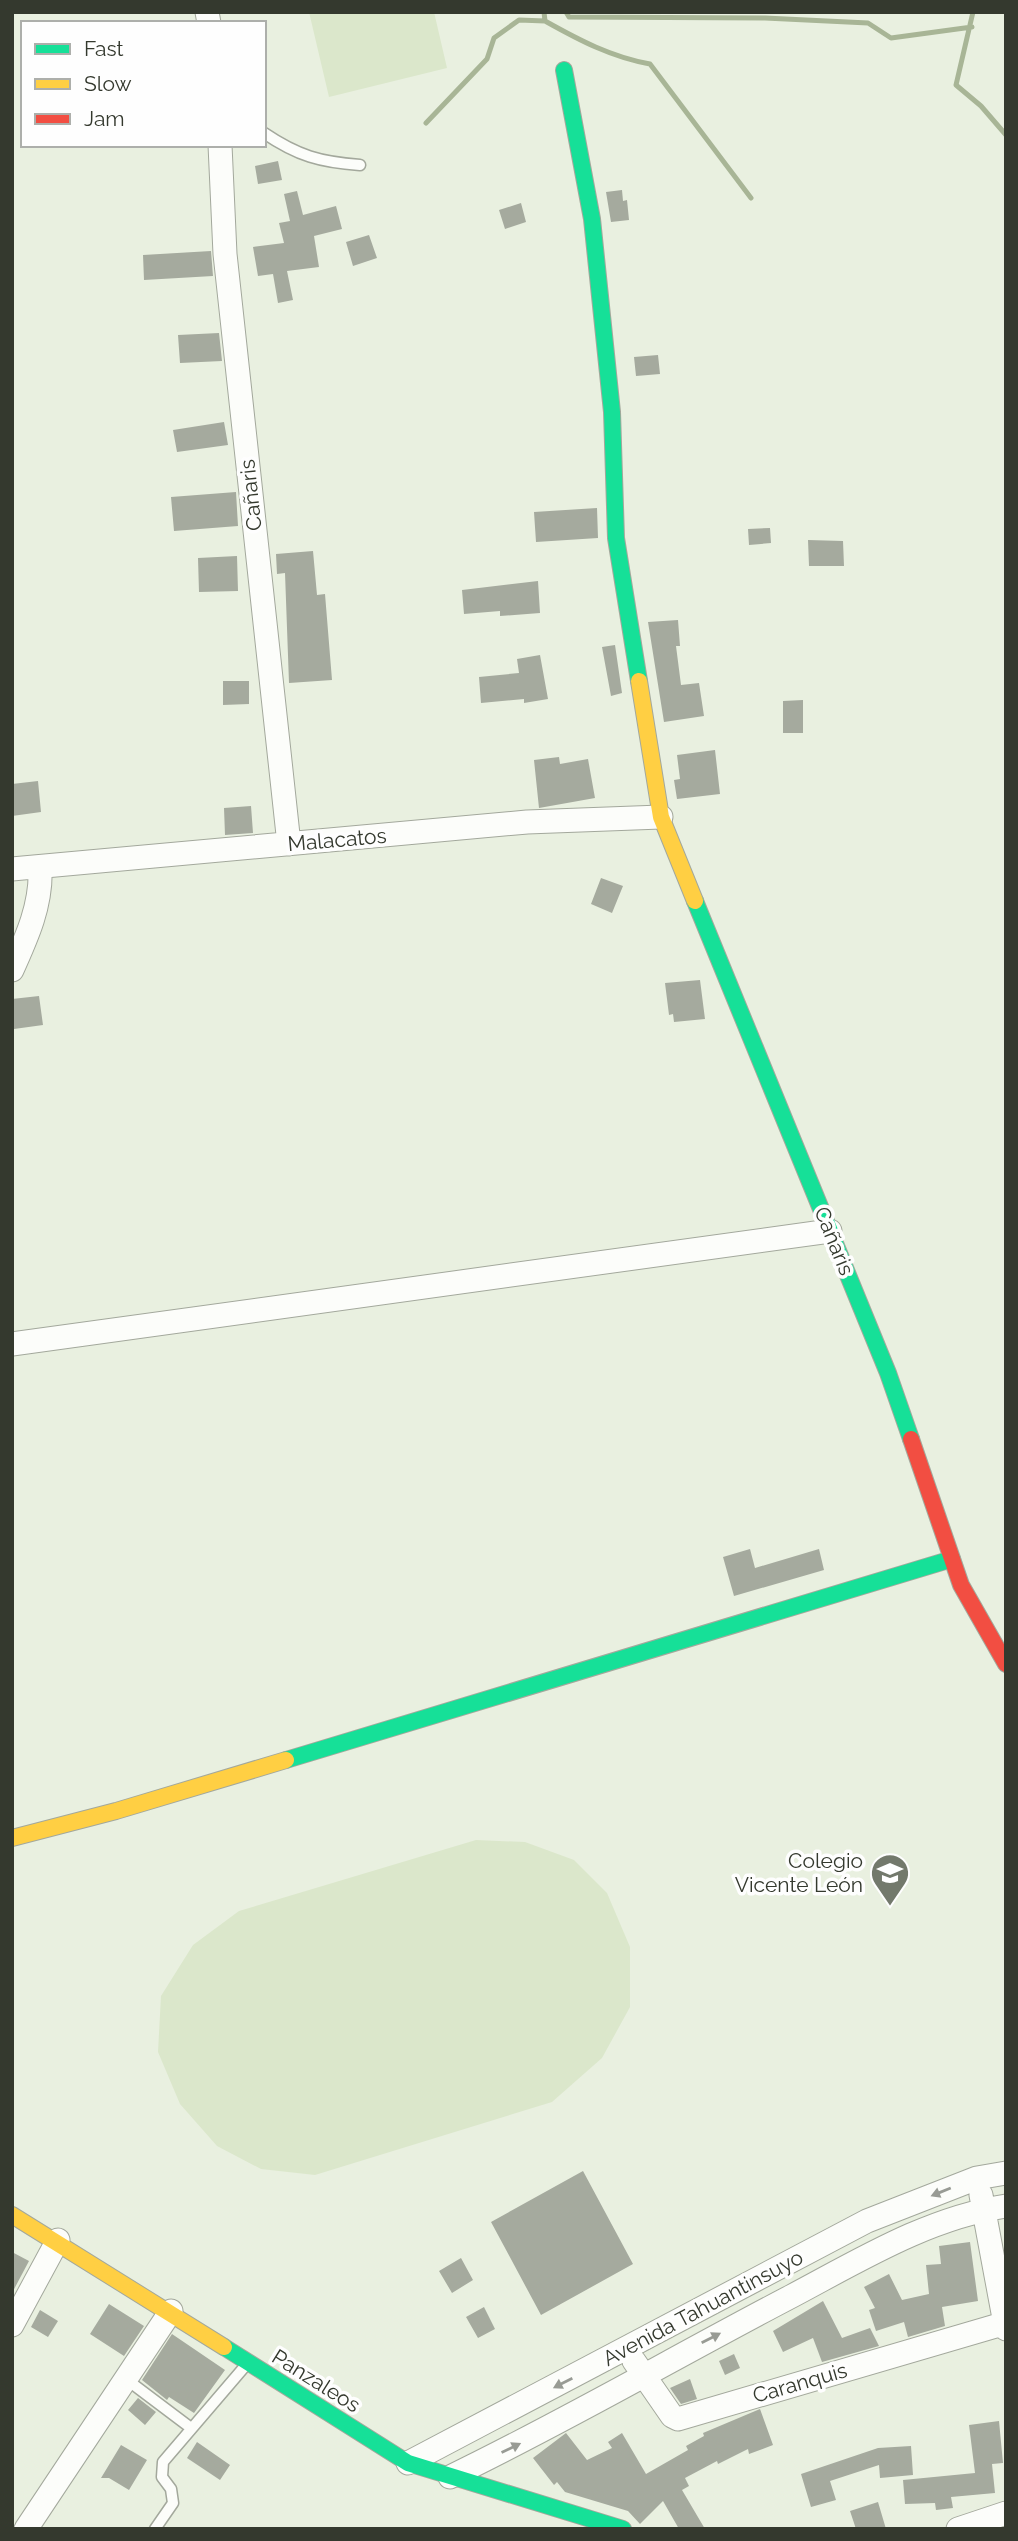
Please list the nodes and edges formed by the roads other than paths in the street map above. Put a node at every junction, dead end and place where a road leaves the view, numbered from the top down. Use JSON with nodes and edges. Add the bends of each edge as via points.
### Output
{"nodes":[{"id":1,"x":564,"y":70,"type":"dead end"},
{"id":2,"x":266,"y":134,"type":"edge"},
{"id":3,"x":220,"y":147,"type":"edge"},
{"id":4,"x":360,"y":165,"type":"dead end"},
{"id":5,"x":661,"y":817,"type":"junction"},
{"id":6,"x":289,"y":844,"type":"junction"},
{"id":7,"x":40,"y":867,"type":"junction"},
{"id":8,"x":12,"y":869,"type":"edge"},
{"id":9,"x":12,"y":970,"type":"edge"},
{"id":10,"x":830,"y":1231,"type":"junction"},
{"id":11,"x":12,"y":1344,"type":"edge"},
{"id":12,"x":952,"y":1559,"type":"junction"},
{"id":13,"x":1006,"y":1664,"type":"edge"},
{"id":14,"x":12,"y":1838,"type":"edge"},
{"id":15,"x":1006,"y":2173,"type":"edge"},
{"id":16,"x":977,"y":2178,"type":"junction"},
{"id":17,"x":995,"y":2208,"type":"edge"},
{"id":18,"x":12,"y":2215,"type":"edge"},
{"id":19,"x":58,"y":2240,"type":"junction"},
{"id":20,"x":171,"y":2311,"type":"junction"},
{"id":21,"x":12,"y":2325,"type":"edge"},
{"id":22,"x":1005,"y":2325,"type":"edge"},
{"id":23,"x":626,"y":2350,"type":"junction"},
{"id":24,"x":248,"y":2362,"type":"junction"},
{"id":25,"x":643,"y":2374,"type":"junction"},
{"id":26,"x":125,"y":2378,"type":"junction"},
{"id":27,"x":191,"y":2428,"type":"junction"},
{"id":28,"x":408,"y":2463,"type":"junction"},
{"id":29,"x":450,"y":2477,"type":"junction"},
{"id":30,"x":1006,"y":2513,"type":"edge"},
{"id":31,"x":26,"y":2529,"type":"edge"},
{"id":32,"x":155,"y":2529,"type":"edge"},
{"id":33,"x":623,"y":2529,"type":"edge"},
{"id":34,"x":958,"y":2529,"type":"edge"}],
"edges":[{"from":1,"to":5,"type":"street","name":"Cañaris","via":[[592,219],[612,412],[616,538]]},
{"from":2,"to":4,"type":"lane","via":[[321,162]]},
{"from":3,"to":6,"type":"street","name":"Cañaris","via":[[225,254]]},
{"from":5,"to":6,"type":"street","name":"Malacatos","via":[[527,822]]},
{"from":5,"to":10,"type":"street","name":"Cañaris"},
{"from":6,"to":7,"type":"street","name":"Malacatos"},
{"from":7,"to":8,"type":"street","name":"Malacatos"},
{"from":7,"to":9,"type":"street","via":[[34,915]]},
{"from":10,"to":11,"type":"street"},
{"from":10,"to":12,"type":"street","name":"Cañaris","via":[[888,1373]]},
{"from":12,"to":13,"type":"street","name":"Cañaris","via":[[961,1585]]},
{"from":12,"to":14,"type":"street","via":[[116,1811]]},
{"from":15,"to":16,"type":"street","name":"Avenida Tahuantinsuyo"},
{"from":16,"to":17,"type":"street"},
{"from":16,"to":23,"type":"street","name":"Avenida Tahuantinsuyo","one_way":true,"via":[[867,2221]]},
{"from":17,"to":22,"type":"street"},
{"from":25,"to":17,"type":"street","name":"Avenida Tahuantinsuyo","one_way":true,"via":[[909,2235]]},
{"from":18,"to":19,"type":"street","name":"Panzaleos"},
{"from":19,"to":20,"type":"street","name":"Panzaleos"},
{"from":19,"to":21,"type":"street"},
{"from":20,"to":24,"type":"street","name":"Panzaleos"},
{"from":20,"to":26,"type":"street"},
{"from":22,"to":25,"type":"street","name":"Caranquis","via":[[678,2419]]},
{"from":23,"to":25,"type":"street","name":"Caranquis"},
{"from":23,"to":28,"type":"street","name":"Avenida Tahuantinsuyo","one_way":true},
{"from":24,"to":27,"type":"lane"},
{"from":24,"to":28,"type":"street","name":"Panzaleos"},
{"from":29,"to":25,"type":"street","name":"Avenida Tahuantinsuyo","one_way":true,"via":[[553,2428]]},
{"from":26,"to":27,"type":"lane"},
{"from":26,"to":31,"type":"street"},
{"from":27,"to":32,"type":"lane","via":[[163,2462],[162,2477],[171,2488],[173,2503]]},
{"from":28,"to":29,"type":"street","name":"Panzaleos"},
{"from":29,"to":33,"type":"street","name":"Panzaleos"},
{"from":30,"to":34,"type":"street"}]}
